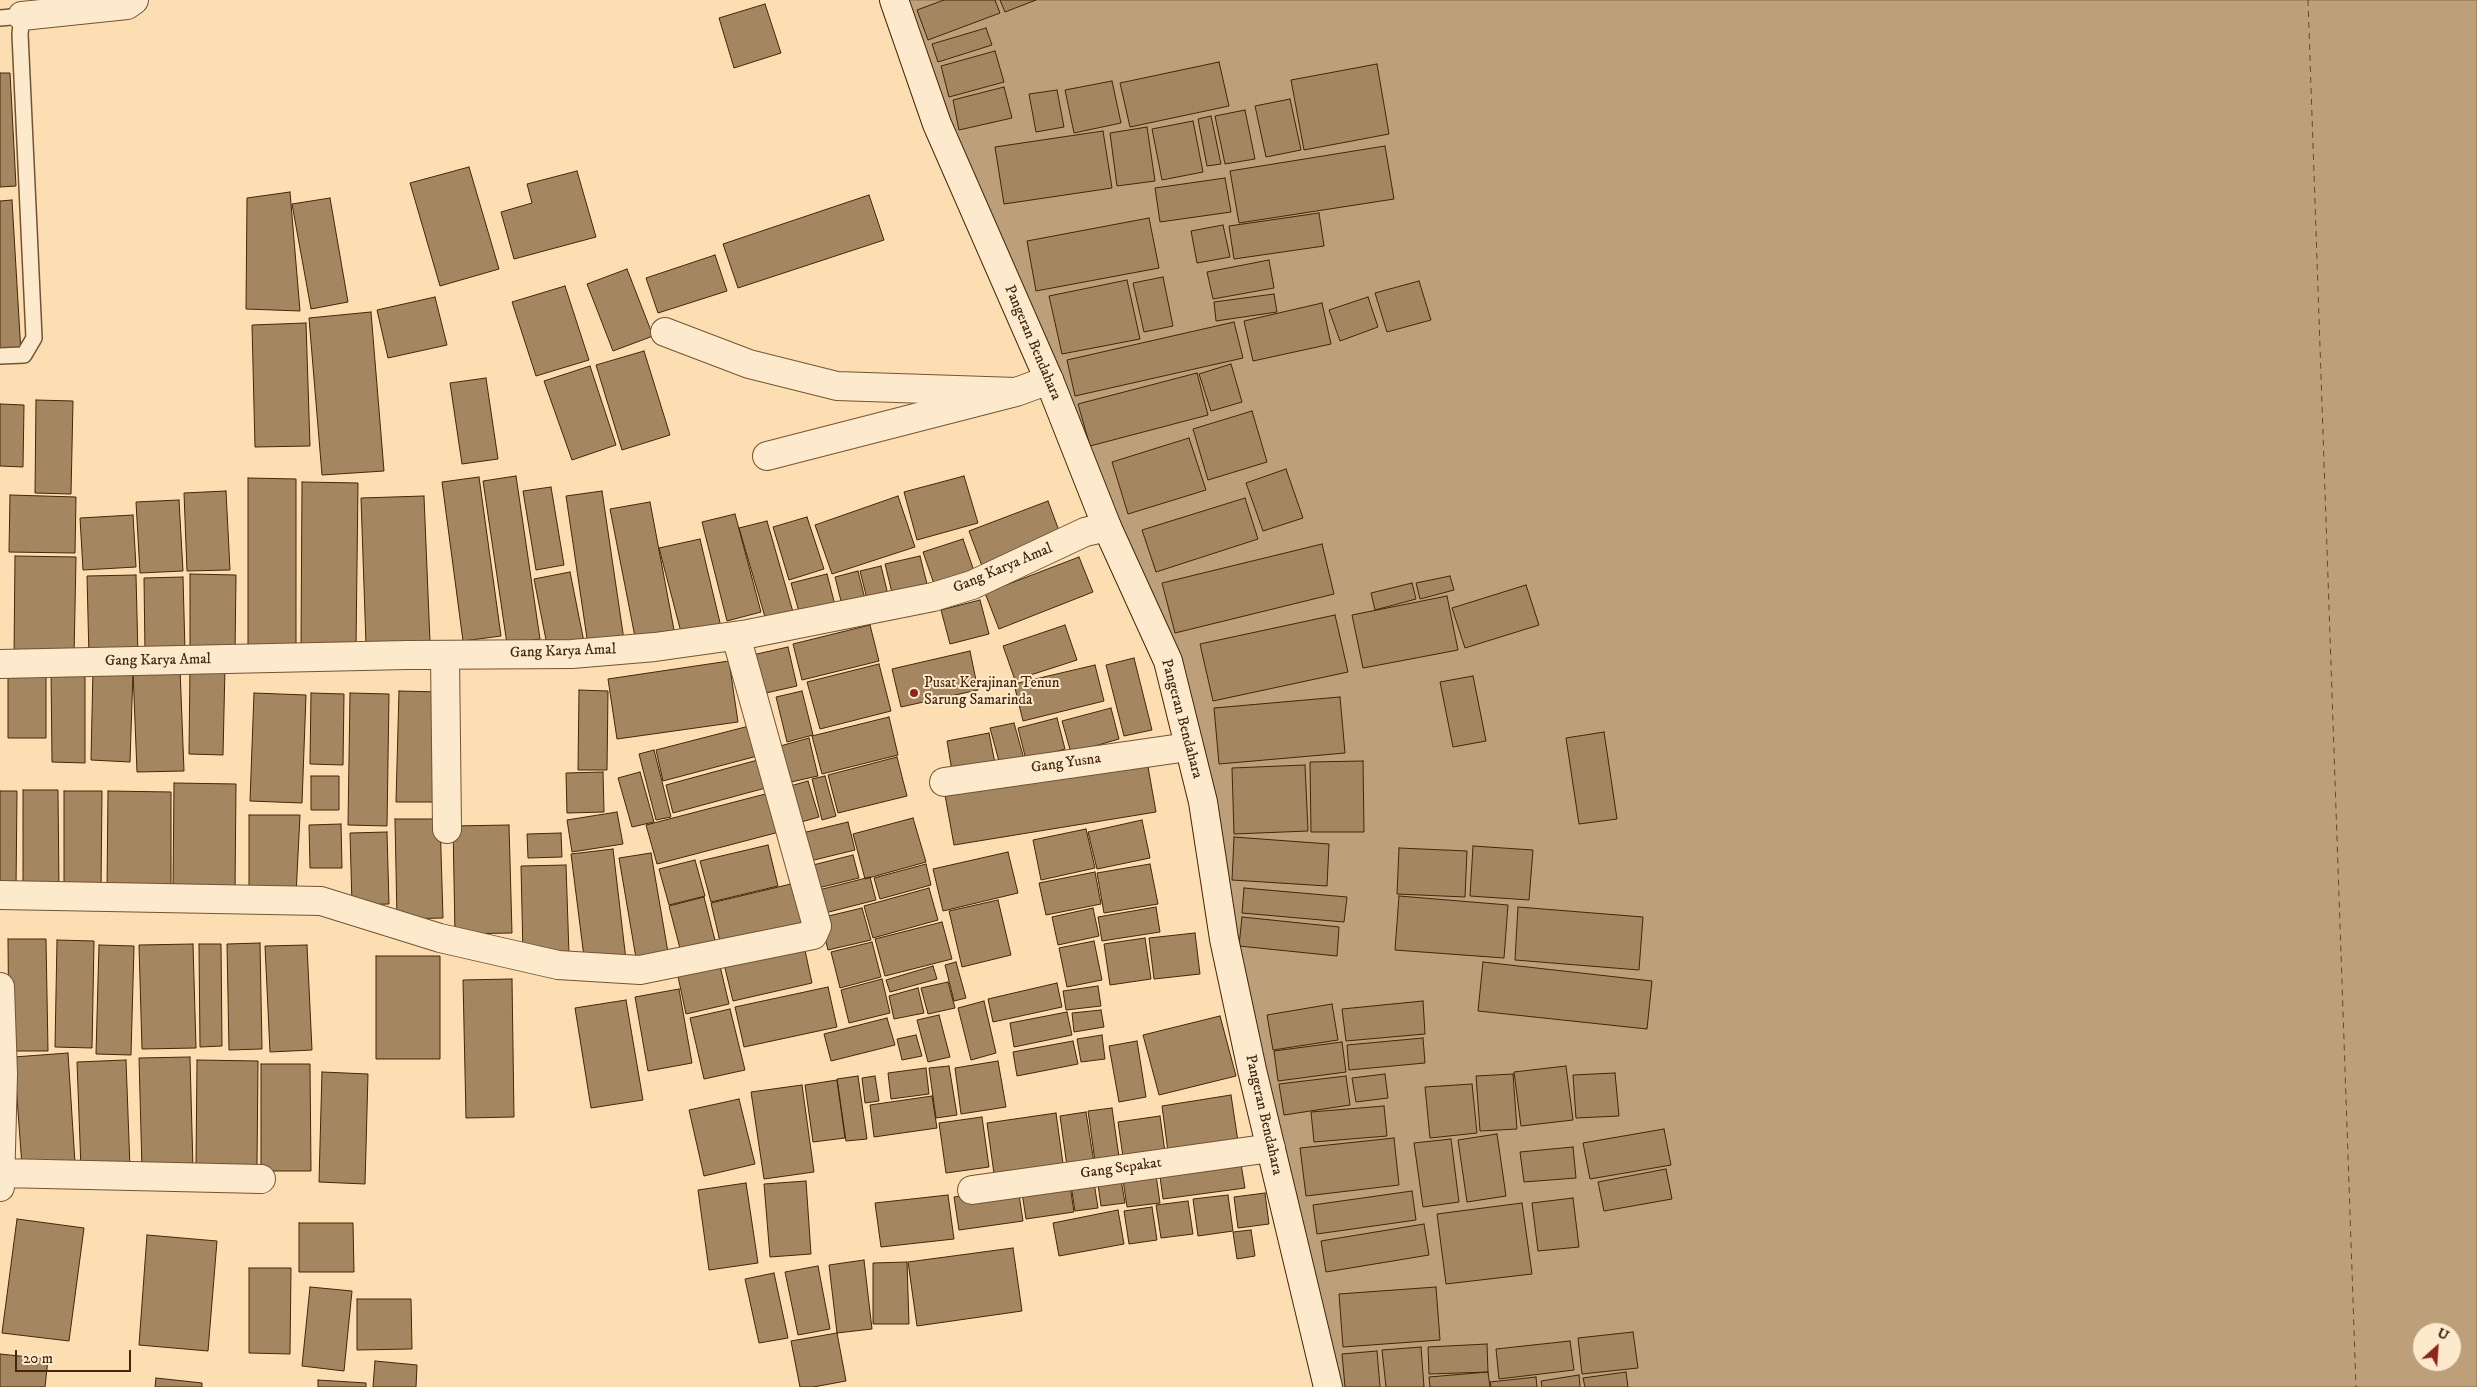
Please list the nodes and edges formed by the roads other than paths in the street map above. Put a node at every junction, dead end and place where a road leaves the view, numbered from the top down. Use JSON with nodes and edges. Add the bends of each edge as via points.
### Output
{"nodes":[{"id":1,"x":134,"y":0,"type":"edge"},
{"id":2,"x":894,"y":0,"type":"edge"},
{"id":3,"x":11,"y":17,"type":"edge"},
{"id":4,"x":665,"y":332,"type":"dead end"},
{"id":5,"x":0,"y":356,"type":"edge"},
{"id":6,"x":1049,"y":380,"type":"junction"},
{"id":7,"x":1016,"y":392,"type":"junction"},
{"id":8,"x":767,"y":456,"type":"dead end"},
{"id":9,"x":1107,"y":527,"type":"junction"},
{"id":10,"x":736,"y":636,"type":"junction"},
{"id":11,"x":445,"y":655,"type":"junction"},
{"id":12,"x":0,"y":664,"type":"edge"},
{"id":13,"x":1188,"y":746,"type":"junction"},
{"id":14,"x":944,"y":782,"type":"dead end"},
{"id":15,"x":447,"y":829,"type":"dead end"},
{"id":16,"x":0,"y":895,"type":"edge"},
{"id":17,"x":0,"y":987,"type":"edge"},
{"id":18,"x":1271,"y":1148,"type":"junction"},
{"id":19,"x":261,"y":1179,"type":"dead end"},
{"id":20,"x":1,"y":1180,"type":"edge"},
{"id":21,"x":972,"y":1190,"type":"dead end"},
{"id":22,"x":1328,"y":1387,"type":"edge"}],
"edges":[{"from":1,"to":3,"type":"street","via":[[127,5]]},
{"from":2,"to":6,"type":"street","name":"Pangeran Bendahara","via":[[937,124]]},
{"from":3,"to":5,"type":"lane","via":[[20,34],[34,338],[24,355]]},
{"from":4,"to":7,"type":"street","via":[[749,364],[837,386]]},
{"from":6,"to":7,"type":"street"},
{"from":6,"to":9,"type":"street","name":"Pangeran Bendahara"},
{"from":7,"to":8,"type":"street"},
{"from":9,"to":10,"type":"street","name":"Gang Karya Amal","via":[[1085,532],[972,585],[933,597]]},
{"from":9,"to":13,"type":"street","name":"Pangeran Bendahara","via":[[1168,661]]},
{"from":10,"to":11,"type":"street","name":"Gang Karya Amal","via":[[572,654]]},
{"from":10,"to":16,"type":"street","via":[[817,926],[813,935],[640,970],[558,965],[440,938],[321,901]]},
{"from":11,"to":12,"type":"street","name":"Gang Karya Amal"},
{"from":11,"to":15,"type":"street"},
{"from":13,"to":14,"type":"street","name":"Gang Yusna"},
{"from":13,"to":18,"type":"street","name":"Pangeran Bendahara","via":[[1203,802],[1224,939]]},
{"from":17,"to":20,"type":"street","via":[[3,1074]]},
{"from":18,"to":21,"type":"street","name":"Gang Sepakat"},
{"from":18,"to":22,"type":"street","name":"Pangeran Bendahara"},
{"from":19,"to":20,"type":"street"}]}
